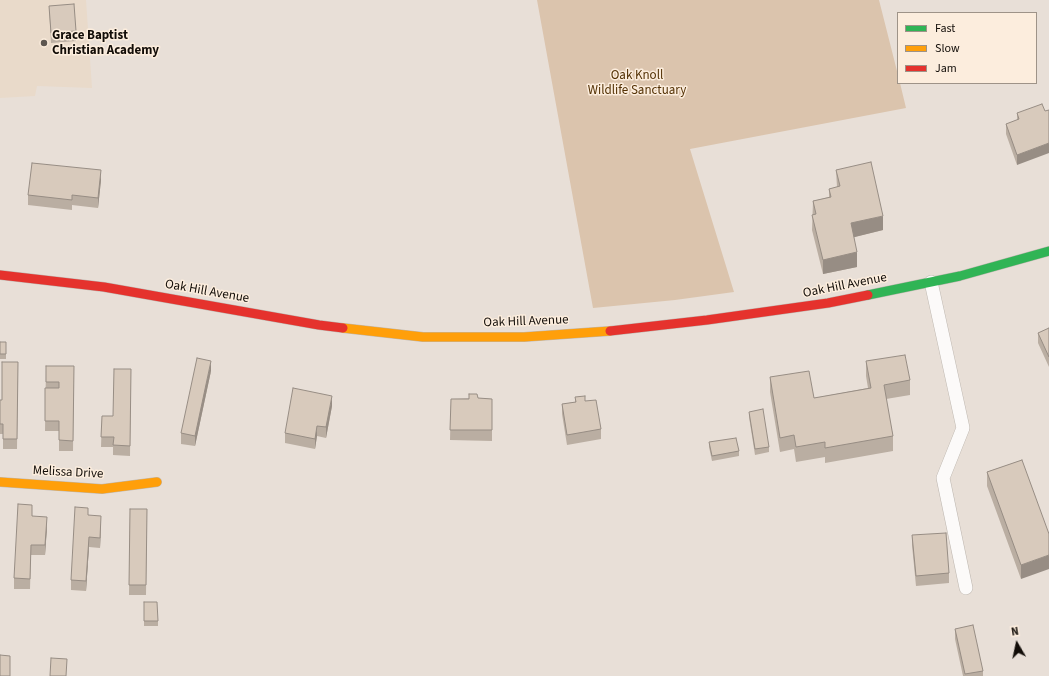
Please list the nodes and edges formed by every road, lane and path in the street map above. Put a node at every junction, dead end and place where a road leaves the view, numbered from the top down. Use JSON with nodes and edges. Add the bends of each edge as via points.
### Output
{"nodes":[{"id":1,"x":1049,"y":251,"type":"edge"},
{"id":2,"x":0,"y":275,"type":"edge"},
{"id":3,"x":931,"y":282,"type":"junction"},
{"id":4,"x":0,"y":482,"type":"edge"},
{"id":5,"x":157,"y":482,"type":"dead end"},
{"id":6,"x":966,"y":588,"type":"dead end"}],
"edges":[{"from":1,"to":3,"type":"main road","name":"Oak Hill Avenue"},
{"from":2,"to":3,"type":"main road","name":"Oak Hill Avenue","via":[[104,287],[319,325],[422,338],[524,337],[610,331],[828,304]]},
{"from":3,"to":6,"type":"lane","via":[[962,428],[943,478]]},
{"from":4,"to":5,"type":"main road","name":"Melissa Drive","via":[[102,489]]}]}
